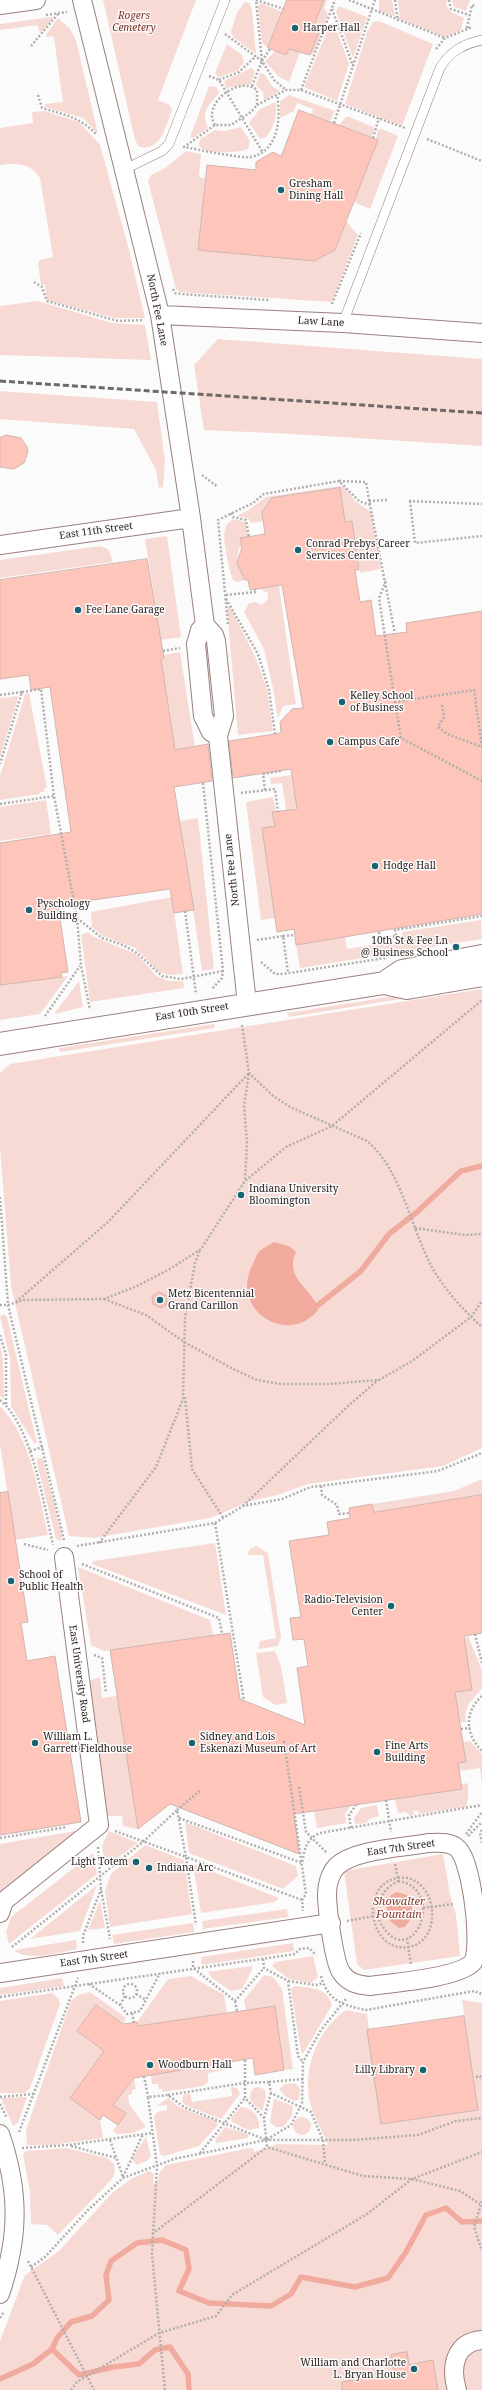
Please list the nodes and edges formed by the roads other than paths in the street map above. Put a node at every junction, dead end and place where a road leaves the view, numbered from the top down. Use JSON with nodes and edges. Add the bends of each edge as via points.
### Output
{"nodes":[{"id":1,"x":36,"y":0,"type":"edge"},
{"id":2,"x":82,"y":0,"type":"edge"},
{"id":3,"x":225,"y":0,"type":"edge"},
{"id":4,"x":0,"y":5,"type":"edge"},
{"id":5,"x":482,"y":40,"type":"edge"},
{"id":6,"x":125,"y":169,"type":"junction"},
{"id":7,"x":153,"y":318,"type":"junction"},
{"id":8,"x":344,"y":323,"type":"junction"},
{"id":9,"x":482,"y":333,"type":"edge"},
{"id":10,"x":191,"y":518,"type":"junction"},
{"id":11,"x":0,"y":545,"type":"edge"},
{"id":12,"x":482,"y":956,"type":"edge"},
{"id":13,"x":482,"y":975,"type":"edge"},
{"id":14,"x":384,"y":983,"type":"junction"},
{"id":15,"x":246,"y":1004,"type":"junction"},
{"id":16,"x":0,"y":1044,"type":"edge"},
{"id":17,"x":68,"y":1550,"type":"road end"},
{"id":18,"x":0,"y":1913,"type":"edge"},
{"id":19,"x":331,"y":1923,"type":"junction"},
{"id":20,"x":0,"y":1973,"type":"edge"},
{"id":21,"x":3,"y":2142,"type":"edge"},
{"id":22,"x":0,"y":2294,"type":"edge"},
{"id":23,"x":482,"y":2340,"type":"edge"},
{"id":24,"x":457,"y":2390,"type":"edge"}],
"edges":[{"from":1,"to":4,"type":"street"},
{"from":2,"to":6,"type":"street","name":"North Fee Lane"},
{"from":3,"to":6,"type":"lane","via":[[169,144],[162,151]]},
{"from":5,"to":8,"type":"lane","via":[[460,47],[444,62]]},
{"from":6,"to":7,"type":"street","name":"North Fee Lane"},
{"from":7,"to":8,"type":"street","name":"Law Lane"},
{"from":7,"to":10,"type":"street","name":"North Fee Lane"},
{"from":8,"to":9,"type":"street","name":"Law Lane"},
{"from":10,"to":11,"type":"street","name":"East 11th Street"},
{"from":10,"to":15,"type":"street","name":"North Fee Lane","via":[[205,625],[216,641],[224,716],[218,736]]},
{"from":12,"to":14,"type":"street","name":"East 10th Street","via":[[402,971]]},
{"from":13,"to":14,"type":"street","name":"East 10th Street","via":[[407,988]]},
{"from":14,"to":15,"type":"street","name":"East 10th Street"},
{"from":15,"to":16,"type":"street","name":"East 10th Street"},
{"from":17,"to":18,"type":"street","name":"East University Road","via":[[99,1825],[4,1901]]},
{"from":19,"to":19,"type":"street","name":"East 7th Street","via":[[336,1961],[341,1972],[357,1985],[370,1986],[451,1974],[473,1962],[478,1949],[468,1869],[457,1848],[444,1842],[345,1859],[336,1867],[329,1879],[327,1894]]},
{"from":19,"to":20,"type":"street","name":"East 7th Street"},
{"from":21,"to":22,"type":"street","via":[[14,2185],[16,2206],[13,2250]]},
{"from":23,"to":24,"type":"street","via":[[469,2343],[460,2349],[454,2360]]}]}
